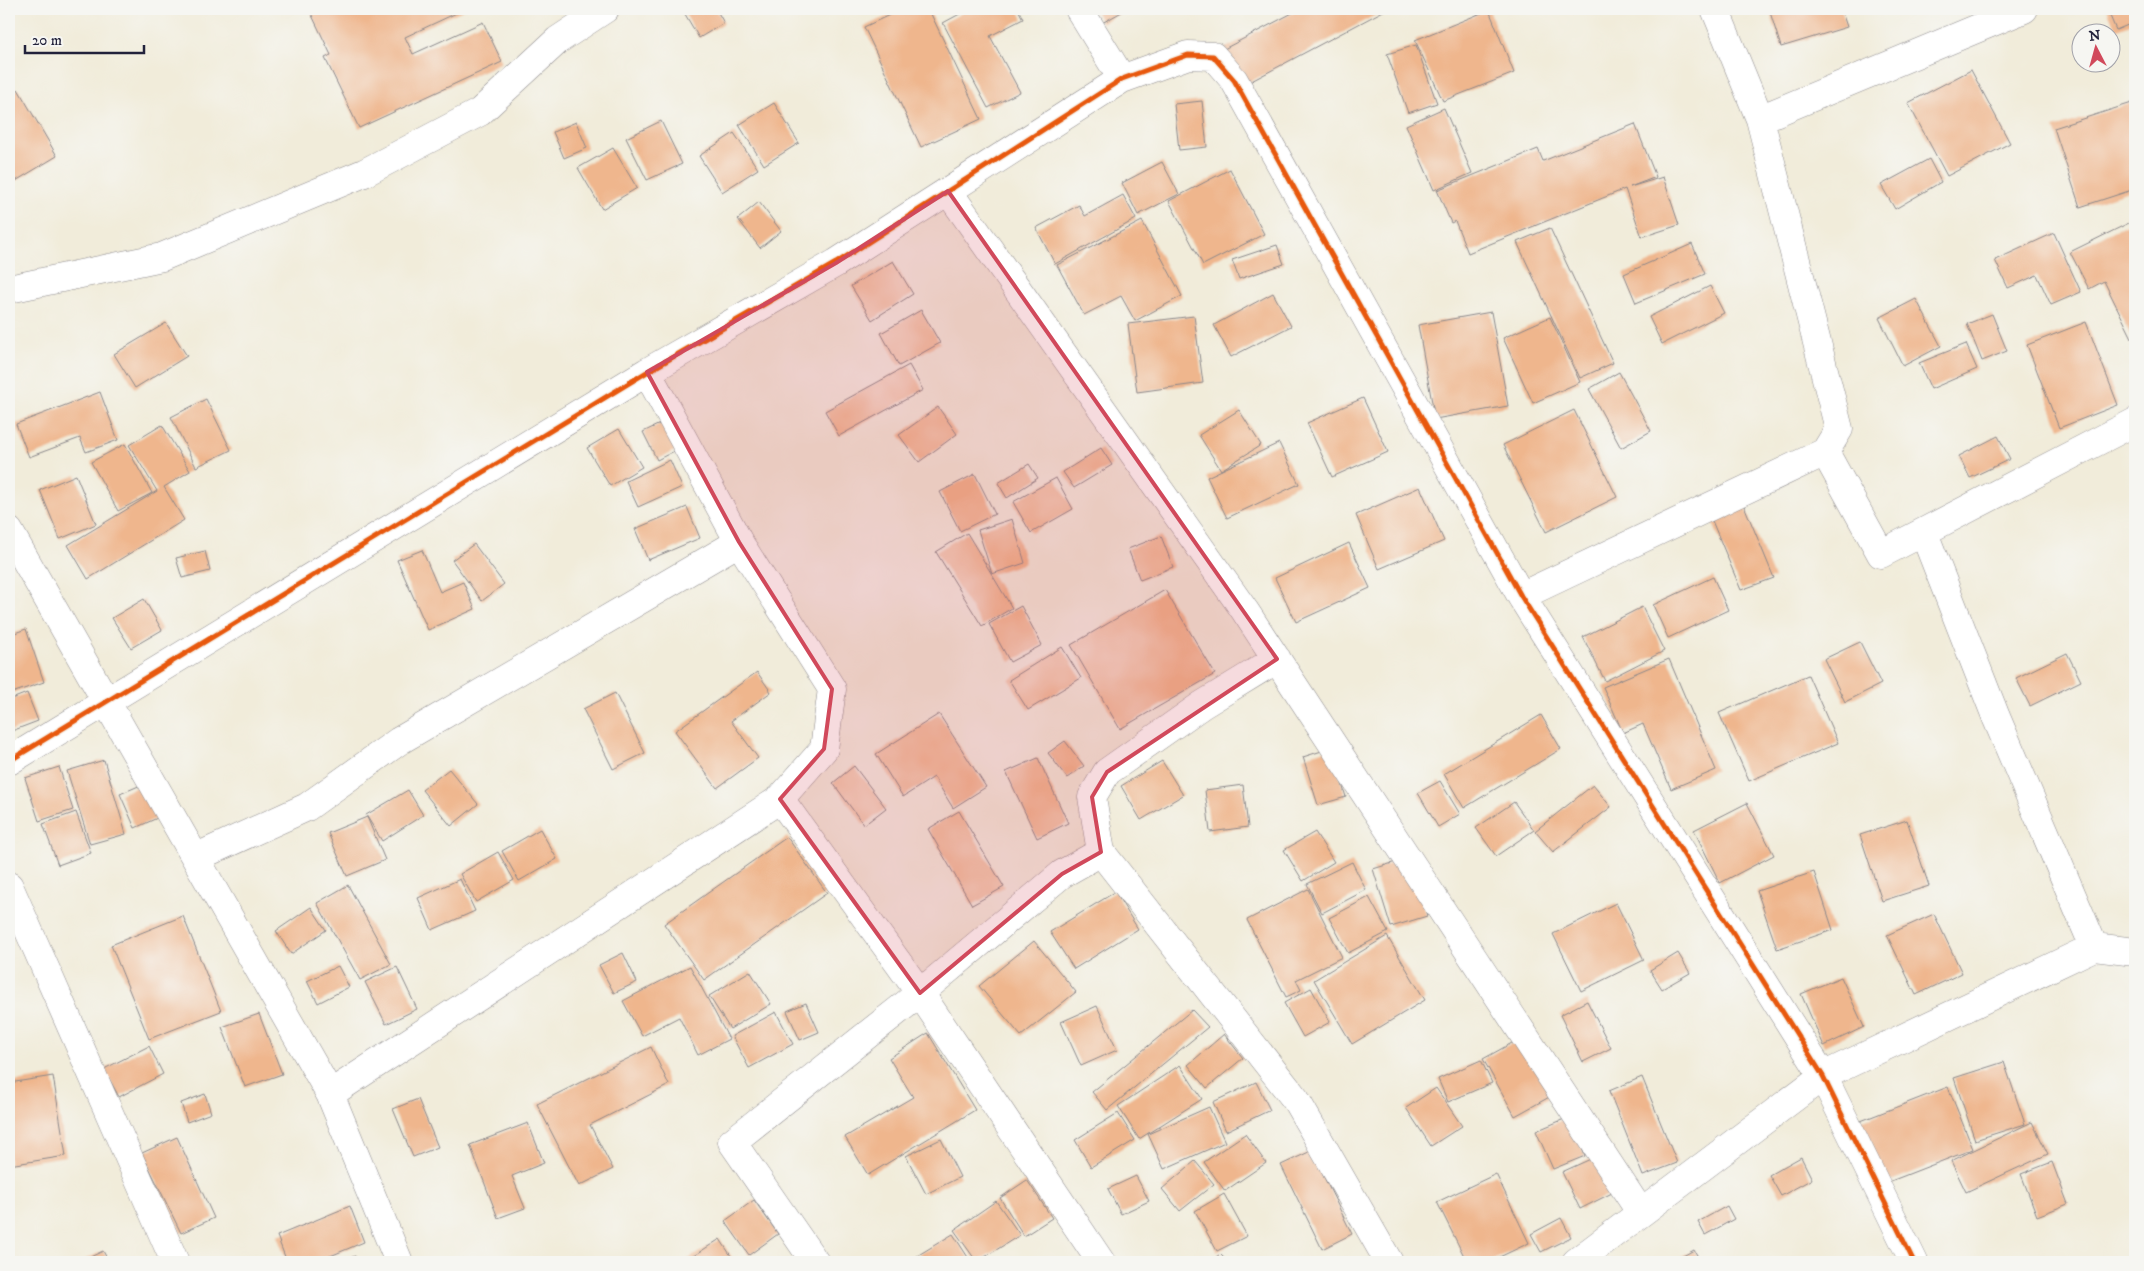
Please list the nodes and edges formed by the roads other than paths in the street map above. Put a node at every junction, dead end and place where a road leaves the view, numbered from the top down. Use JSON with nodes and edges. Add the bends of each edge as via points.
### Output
{"nodes":[{"id":1,"x":606,"y":9,"type":"edge"},
{"id":2,"x":1078,"y":9,"type":"edge"},
{"id":3,"x":1715,"y":9,"type":"edge"},
{"id":4,"x":2024,"y":9,"type":"edge"},
{"id":5,"x":1122,"y":79,"type":"junction"},
{"id":6,"x":1760,"y":119,"type":"junction"},
{"id":7,"x":948,"y":191,"type":"junction"},
{"id":8,"x":9,"y":289,"type":"edge"},
{"id":9,"x":647,"y":372,"type":"junction"},
{"id":10,"x":2135,"y":422,"type":"edge"},
{"id":11,"x":1825,"y":452,"type":"junction"},
{"id":12,"x":9,"y":531,"type":"edge"},
{"id":13,"x":1924,"y":533,"type":"junction"},
{"id":14,"x":739,"y":542,"type":"junction"},
{"id":15,"x":1521,"y":596,"type":"junction"},
{"id":16,"x":1277,"y":659,"type":"junction"},
{"id":17,"x":107,"y":702,"type":"junction"},
{"id":18,"x":9,"y":761,"type":"edge"},
{"id":19,"x":780,"y":799,"type":"junction"},
{"id":20,"x":1102,"y":852,"type":"junction"},
{"id":21,"x":197,"y":857,"type":"junction"},
{"id":22,"x":9,"y":886,"type":"edge"},
{"id":23,"x":2094,"y":947,"type":"junction"},
{"id":24,"x":2135,"y":952,"type":"edge"},
{"id":25,"x":920,"y":993,"type":"junction"},
{"id":26,"x":1824,"y":1076,"type":"junction"},
{"id":27,"x":330,"y":1094,"type":"junction"},
{"id":28,"x":1641,"y":1213,"type":"junction"},
{"id":29,"x":175,"y":1262,"type":"edge"},
{"id":30,"x":399,"y":1262,"type":"edge"},
{"id":31,"x":815,"y":1262,"type":"edge"},
{"id":32,"x":1101,"y":1262,"type":"edge"},
{"id":33,"x":1389,"y":1262,"type":"edge"},
{"id":34,"x":1576,"y":1262,"type":"edge"},
{"id":35,"x":1914,"y":1262,"type":"edge"}],
"edges":[{"from":1,"to":8,"type":"street","via":[[558,40],[480,112],[364,173],[162,257]]},
{"from":2,"to":5,"type":"street"},
{"from":3,"to":6,"type":"street"},
{"from":4,"to":6,"type":"street"},
{"from":5,"to":7,"type":"street"},
{"from":5,"to":15,"type":"street","via":[[1188,55],[1213,56],[1234,80]]},
{"from":6,"to":11,"type":"street","via":[[1838,429]]},
{"from":7,"to":9,"type":"street","via":[[836,263]]},
{"from":7,"to":16,"type":"street"},
{"from":9,"to":14,"type":"street"},
{"from":9,"to":17,"type":"street"},
{"from":10,"to":13,"type":"street"},
{"from":11,"to":13,"type":"street","via":[[1881,554]]},
{"from":11,"to":15,"type":"street"},
{"from":12,"to":17,"type":"street"},
{"from":13,"to":23,"type":"street","via":[[1996,717]]},
{"from":14,"to":19,"type":"street","via":[[832,689],[824,749]]},
{"from":14,"to":21,"type":"street","via":[[398,741],[307,807]]},
{"from":15,"to":26,"type":"street"},
{"from":16,"to":20,"type":"street","via":[[1202,705],[1107,772],[1092,797]]},
{"from":16,"to":28,"type":"street"},
{"from":17,"to":18,"type":"street"},
{"from":17,"to":21,"type":"street"},
{"from":19,"to":25,"type":"street"},
{"from":19,"to":27,"type":"street"},
{"from":20,"to":25,"type":"street","via":[[1062,874]]},
{"from":20,"to":33,"type":"street","via":[[1296,1100]]},
{"from":21,"to":27,"type":"street"},
{"from":22,"to":29,"type":"street"},
{"from":23,"to":24,"type":"street"},
{"from":23,"to":26,"type":"street"},
{"from":25,"to":31,"type":"street","via":[[732,1142]]},
{"from":25,"to":32,"type":"street"},
{"from":26,"to":28,"type":"street"},
{"from":26,"to":35,"type":"street"},
{"from":27,"to":30,"type":"street"},
{"from":28,"to":34,"type":"street"}]}
